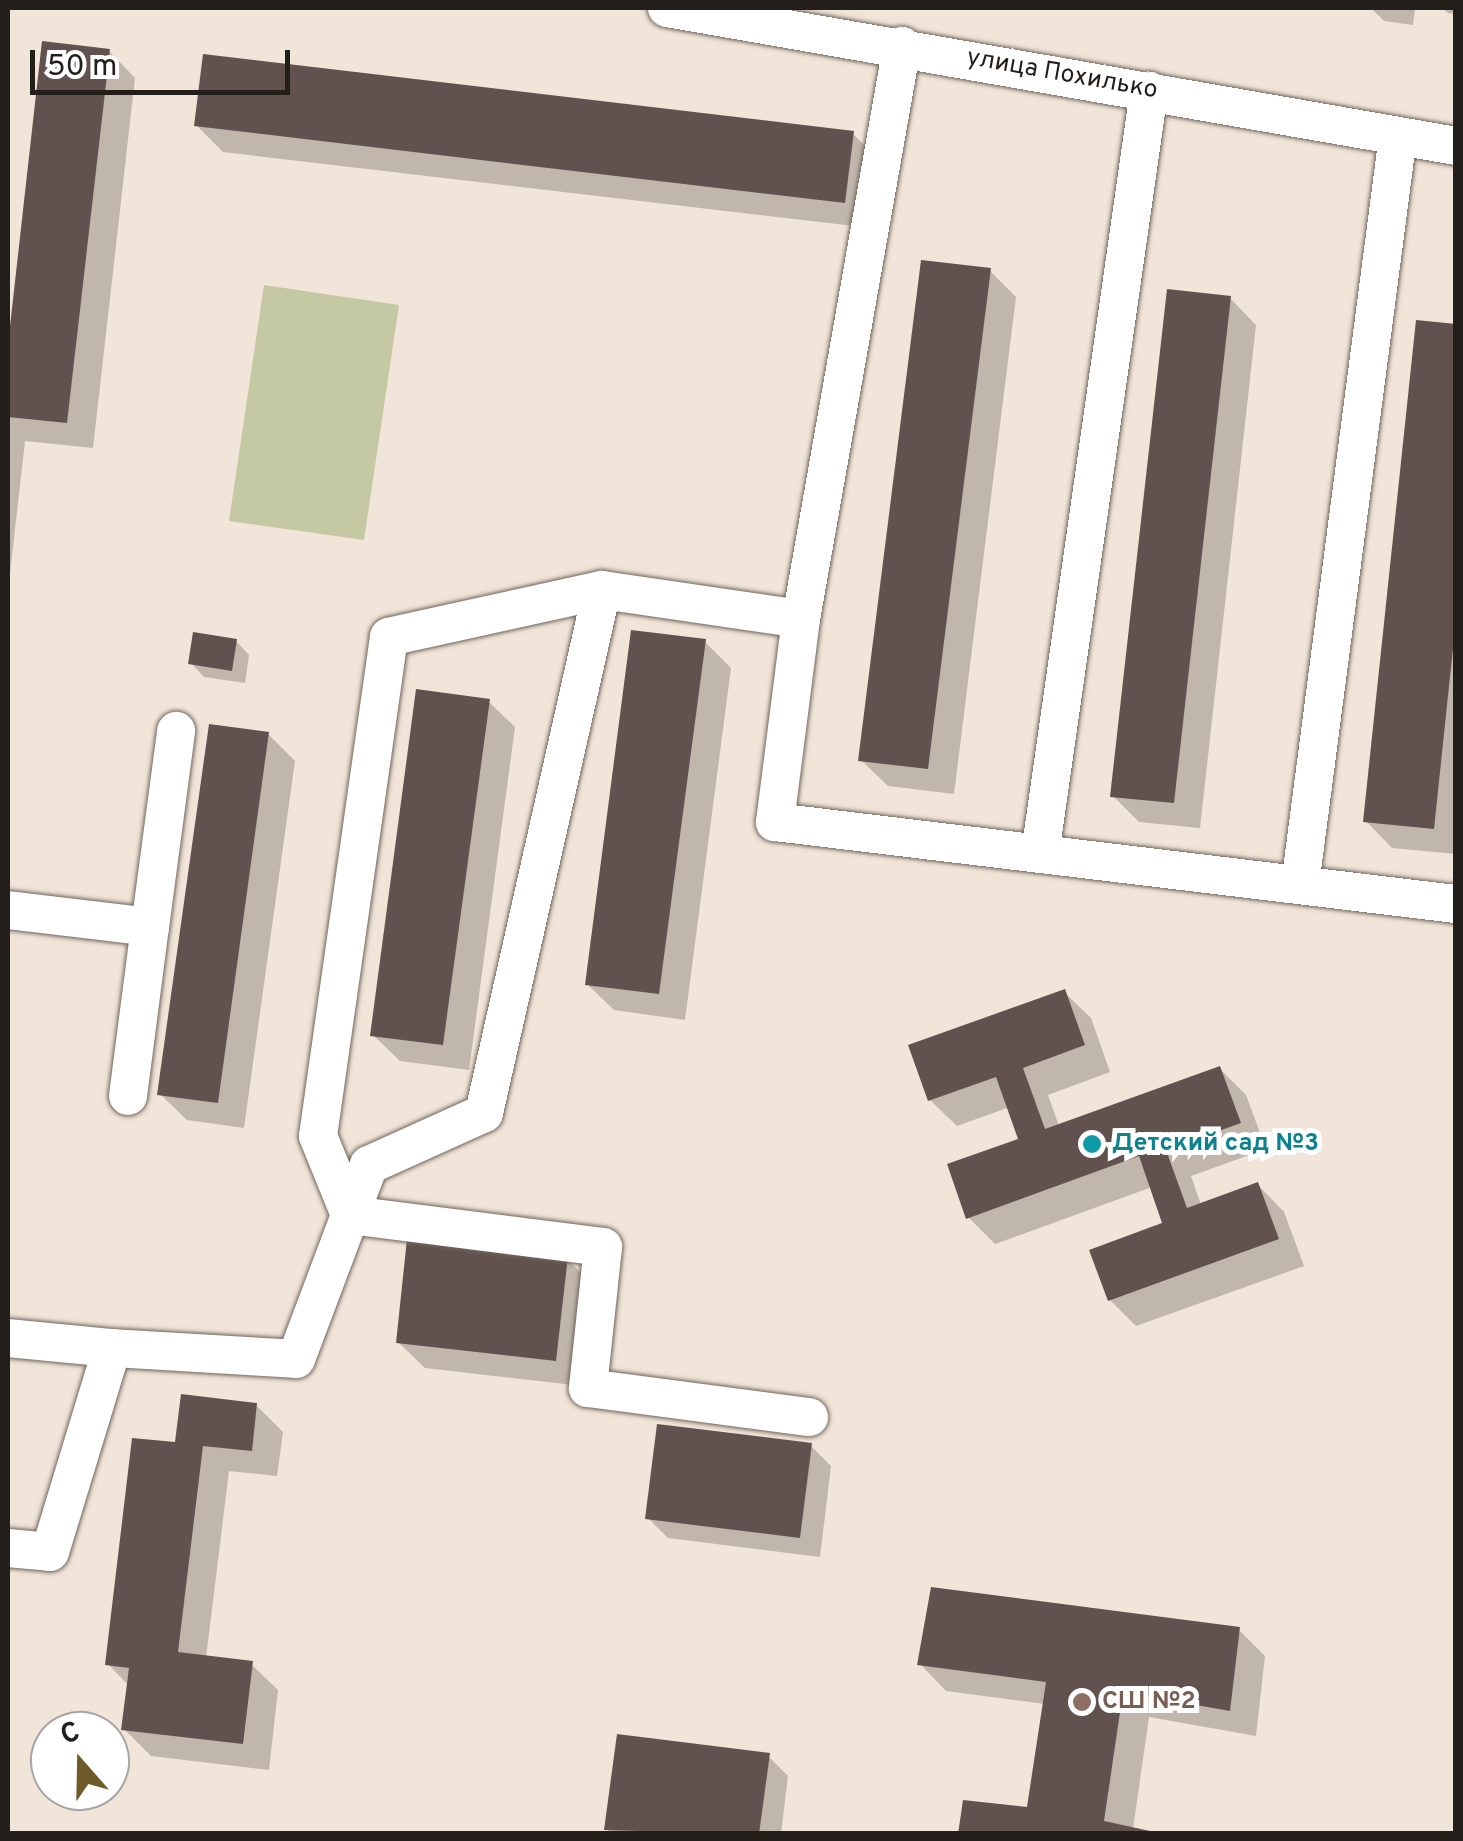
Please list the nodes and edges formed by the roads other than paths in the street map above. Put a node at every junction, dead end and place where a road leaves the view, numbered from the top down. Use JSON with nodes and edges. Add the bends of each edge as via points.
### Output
{"nodes":[{"id":1,"x":667,"y":8,"type":"edge"},
{"id":2,"x":902,"y":46,"type":"junction"},
{"id":3,"x":1149,"y":91,"type":"junction"},
{"id":4,"x":1398,"y":136,"type":"junction"},
{"id":5,"x":1456,"y":146,"type":"edge"},
{"id":6,"x":602,"y":590,"type":"junction"},
{"id":7,"x":801,"y":619,"type":"junction"},
{"id":8,"x":176,"y":731,"type":"dead end"},
{"id":9,"x":1040,"y":854,"type":"junction"},
{"id":10,"x":1300,"y":886,"type":"junction"},
{"id":11,"x":1456,"y":904,"type":"edge"},
{"id":12,"x":8,"y":910,"type":"edge"},
{"id":13,"x":150,"y":927,"type":"junction"},
{"id":14,"x":128,"y":1096,"type":"dead end"},
{"id":15,"x":350,"y":1216,"type":"junction"},
{"id":16,"x":8,"y":1338,"type":"edge"},
{"id":17,"x":112,"y":1348,"type":"junction"},
{"id":18,"x":809,"y":1418,"type":"dead end"},
{"id":19,"x":8,"y":1548,"type":"edge"}],
"edges":[{"from":1,"to":2,"type":"street","name":"улица Похилько"},
{"from":2,"to":3,"type":"street","name":"улица Похилько"},
{"from":2,"to":7,"type":"street"},
{"from":3,"to":4,"type":"street","name":"улица Похилько"},
{"from":3,"to":9,"type":"street"},
{"from":4,"to":5,"type":"street","name":"улица Похилько"},
{"from":4,"to":10,"type":"street"},
{"from":6,"to":7,"type":"street"},
{"from":6,"to":15,"type":"street","via":[[484,1113],[369,1165]]},
{"from":6,"to":15,"type":"street","via":[[389,637],[318,1136]]},
{"from":7,"to":9,"type":"street","via":[[774,822]]},
{"from":8,"to":13,"type":"street"},
{"from":9,"to":10,"type":"street"},
{"from":10,"to":11,"type":"street"},
{"from":12,"to":13,"type":"street"},
{"from":13,"to":14,"type":"street"},
{"from":15,"to":17,"type":"street","via":[[296,1359]]},
{"from":15,"to":18,"type":"street","via":[[603,1247],[588,1388]]},
{"from":16,"to":17,"type":"street"},
{"from":17,"to":19,"type":"street","via":[[50,1552]]}]}
